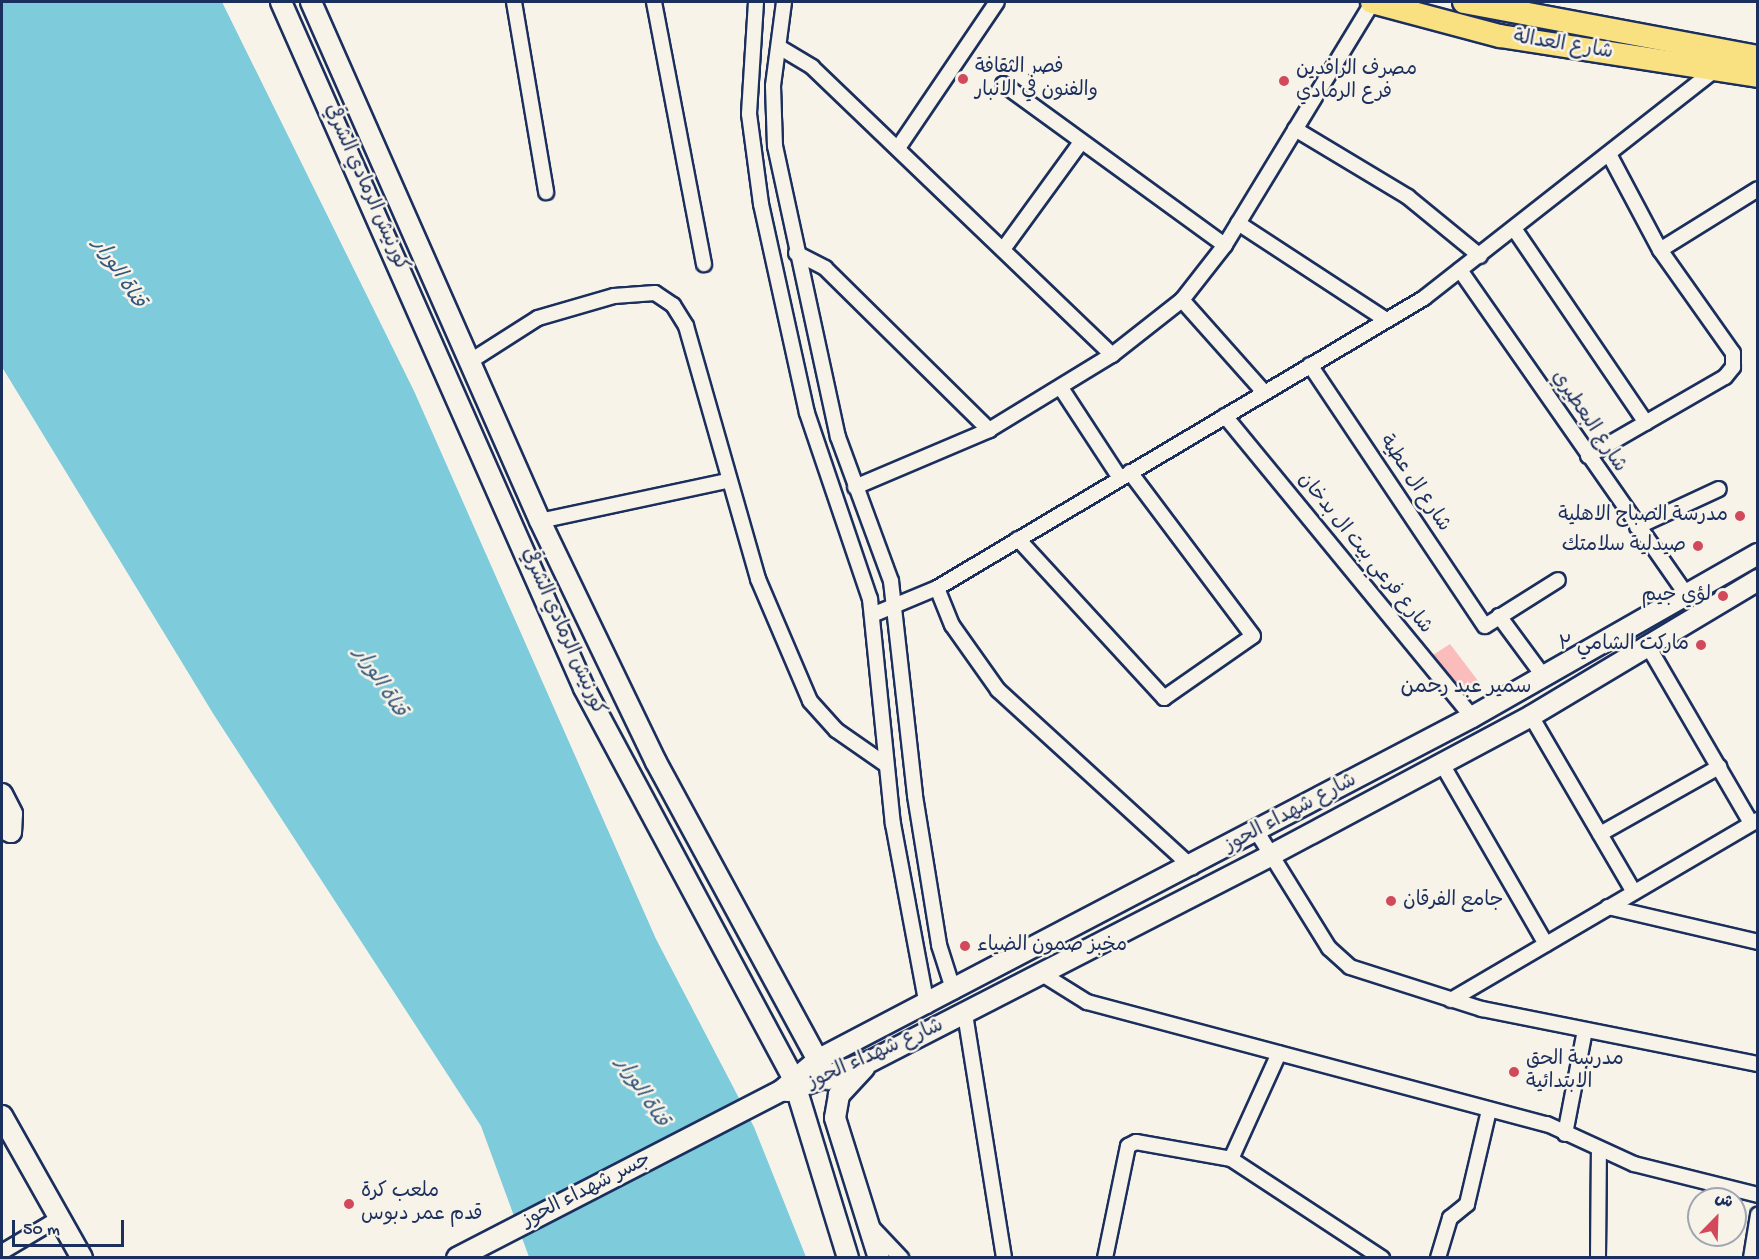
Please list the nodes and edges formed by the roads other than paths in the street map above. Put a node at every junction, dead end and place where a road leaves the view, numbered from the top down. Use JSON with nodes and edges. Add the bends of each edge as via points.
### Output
{"nodes":[{"id":1,"x":281,"y":2,"type":"edge"},
{"id":2,"x":311,"y":2,"type":"edge"},
{"id":3,"x":514,"y":2,"type":"edge"},
{"id":4,"x":654,"y":2,"type":"edge"},
{"id":5,"x":756,"y":2,"type":"edge"},
{"id":6,"x":784,"y":2,"type":"edge"},
{"id":7,"x":997,"y":2,"type":"edge"},
{"id":8,"x":1373,"y":2,"type":"edge"},
{"id":9,"x":1464,"y":2,"type":"edge"},
{"id":10,"x":779,"y":47,"type":"junction"},
{"id":11,"x":1756,"y":61,"type":"edge"},
{"id":12,"x":1715,"y":70,"type":"junction"},
{"id":13,"x":1003,"y":84,"type":"dead end"},
{"id":14,"x":1295,"y":129,"type":"junction"},
{"id":15,"x":1081,"y":142,"type":"junction"},
{"id":16,"x":898,"y":148,"type":"junction"},
{"id":17,"x":1610,"y":156,"type":"junction"},
{"id":18,"x":1758,"y":189,"type":"edge"},
{"id":19,"x":546,"y":192,"type":"dead end"},
{"id":20,"x":1238,"y":223,"type":"junction"},
{"id":21,"x":1515,"y":230,"type":"junction"},
{"id":22,"x":1226,"y":244,"type":"junction"},
{"id":23,"x":420,"y":246,"type":"junction"},
{"id":24,"x":1004,"y":248,"type":"junction"},
{"id":25,"x":1660,"y":250,"type":"junction"},
{"id":26,"x":796,"y":253,"type":"junction"},
{"id":27,"x":396,"y":254,"type":"junction"},
{"id":28,"x":1480,"y":256,"type":"junction"},
{"id":29,"x":704,"y":264,"type":"dead end"},
{"id":30,"x":1460,"y":270,"type":"junction"},
{"id":31,"x":1182,"y":300,"type":"junction"},
{"id":32,"x":1386,"y":320,"type":"junction"},
{"id":33,"x":1112,"y":355,"type":"junction"},
{"id":34,"x":470,"y":362,"type":"junction"},
{"id":35,"x":1310,"y":365,"type":"junction"},
{"id":36,"x":1061,"y":388,"type":"junction"},
{"id":37,"x":1264,"y":392,"type":"junction"},
{"id":38,"x":1225,"y":416,"type":"junction"},
{"id":39,"x":1646,"y":423,"type":"junction"},
{"id":40,"x":989,"y":430,"type":"junction"},
{"id":41,"x":1588,"y":456,"type":"junction"},
{"id":42,"x":1125,"y":475,"type":"junction"},
{"id":43,"x":727,"y":481,"type":"junction"},
{"id":44,"x":855,"y":487,"type":"junction"},
{"id":45,"x":1719,"y":489,"type":"dead end"},
{"id":46,"x":540,"y":521,"type":"junction"},
{"id":47,"x":1637,"y":527,"type":"junction"},
{"id":48,"x":1018,"y":539,"type":"junction"},
{"id":49,"x":1758,"y":554,"type":"edge"},
{"id":50,"x":1558,"y":580,"type":"dead end"},
{"id":51,"x":1758,"y":580,"type":"edge"},
{"id":52,"x":937,"y":588,"type":"junction"},
{"id":53,"x":1695,"y":590,"type":"junction"},
{"id":54,"x":1715,"y":605,"type":"junction"},
{"id":55,"x":895,"y":608,"type":"junction"},
{"id":56,"x":872,"y":615,"type":"junction"},
{"id":57,"x":1499,"y":616,"type":"junction"},
{"id":58,"x":1648,"y":646,"type":"junction"},
{"id":59,"x":1544,"y":677,"type":"junction"},
{"id":60,"x":1531,"y":716,"type":"junction"},
{"id":61,"x":1472,"y":717,"type":"junction"},
{"id":62,"x":885,"y":764,"type":"junction"},
{"id":63,"x":1442,"y":764,"type":"junction"},
{"id":64,"x":1719,"y":767,"type":"junction"},
{"id":65,"x":2,"y":794,"type":"edge"},
{"id":66,"x":1754,"y":821,"type":"edge"},
{"id":67,"x":2,"y":828,"type":"edge"},
{"id":68,"x":1257,"y":832,"type":"junction"},
{"id":69,"x":1600,"y":834,"type":"junction"},
{"id":70,"x":1271,"y":855,"type":"junction"},
{"id":71,"x":1192,"y":867,"type":"junction"},
{"id":72,"x":1634,"y":892,"type":"junction"},
{"id":73,"x":1608,"y":908,"type":"junction"},
{"id":74,"x":1758,"y":942,"type":"edge"},
{"id":75,"x":1546,"y":944,"type":"junction"},
{"id":76,"x":1042,"y":974,"type":"junction"},
{"id":77,"x":954,"y":992,"type":"junction"},
{"id":78,"x":1451,"y":1000,"type":"junction"},
{"id":79,"x":927,"y":1006,"type":"junction"},
{"id":80,"x":965,"y":1014,"type":"junction"},
{"id":81,"x":798,"y":1019,"type":"junction"},
{"id":82,"x":1585,"y":1030,"type":"junction"},
{"id":83,"x":859,"y":1038,"type":"junction"},
{"id":84,"x":1279,"y":1053,"type":"junction"},
{"id":85,"x":819,"y":1059,"type":"junction"},
{"id":86,"x":871,"y":1061,"type":"junction"},
{"id":87,"x":1758,"y":1064,"type":"edge"},
{"id":88,"x":828,"y":1079,"type":"junction"},
{"id":89,"x":791,"y":1086,"type":"junction"},
{"id":90,"x":1489,"y":1110,"type":"junction"},
{"id":91,"x":2,"y":1116,"type":"edge"},
{"id":92,"x":1565,"y":1134,"type":"junction"},
{"id":93,"x":1599,"y":1151,"type":"junction"},
{"id":94,"x":1231,"y":1159,"type":"junction"},
{"id":95,"x":853,"y":1179,"type":"junction"},
{"id":96,"x":826,"y":1189,"type":"junction"},
{"id":97,"x":1758,"y":1196,"type":"edge"},
{"id":98,"x":1758,"y":1215,"type":"edge"},
{"id":99,"x":61,"y":1217,"type":"junction"},
{"id":100,"x":867,"y":1222,"type":"junction"},
{"id":101,"x":2,"y":1252,"type":"edge"},
{"id":102,"x":82,"y":1257,"type":"edge"},
{"id":103,"x":457,"y":1257,"type":"edge"},
{"id":104,"x":848,"y":1257,"type":"edge"},
{"id":105,"x":879,"y":1257,"type":"edge"},
{"id":106,"x":901,"y":1257,"type":"edge"},
{"id":107,"x":1004,"y":1257,"type":"edge"},
{"id":108,"x":1105,"y":1257,"type":"edge"},
{"id":109,"x":1382,"y":1257,"type":"edge"},
{"id":110,"x":1438,"y":1257,"type":"edge"},
{"id":111,"x":1598,"y":1257,"type":"edge"},
{"id":112,"x":1751,"y":1257,"type":"edge"}],
"edges":[{"from":1,"to":27,"type":"main road","name":"كورنيش الرمادي الشرقي"},
{"from":2,"to":23,"type":"main road","name":"كورنيش الرمادي الشرقي"},
{"from":3,"to":19,"type":"street"},
{"from":4,"to":29,"type":"street"},
{"from":5,"to":56,"type":"street","via":[[749,114],[766,226],[807,413],[861,561]]},
{"from":6,"to":10,"type":"street"},
{"from":7,"to":16,"type":"street"},
{"from":8,"to":12,"type":"main road","name":"شارع العدالة","via":[[1500,36]]},
{"from":8,"to":14,"type":"street"},
{"from":9,"to":11,"type":"main road","name":"شارع العدالة"},
{"from":10,"to":16,"type":"street","via":[[812,67]]},
{"from":10,"to":26,"type":"street","via":[[773,126]]},
{"from":11,"to":12,"type":"main road","name":"شارع العدالة"},
{"from":12,"to":17,"type":"street"},
{"from":13,"to":15,"type":"street"},
{"from":14,"to":20,"type":"street"},
{"from":14,"to":28,"type":"street","via":[[1408,197]]},
{"from":15,"to":22,"type":"street"},
{"from":15,"to":24,"type":"street"},
{"from":16,"to":24,"type":"street"},
{"from":17,"to":21,"type":"street"},
{"from":17,"to":25,"type":"street"},
{"from":18,"to":25,"type":"street"},
{"from":20,"to":22,"type":"street"},
{"from":20,"to":32,"type":"street"},
{"from":21,"to":28,"type":"street"},
{"from":21,"to":39,"type":"street"},
{"from":22,"to":31,"type":"street"},
{"from":23,"to":27,"type":"main road"},
{"from":23,"to":34,"type":"main road","name":"كورنيش الرمادي الشرقي"},
{"from":24,"to":33,"type":"street"},
{"from":25,"to":39,"type":"street","via":[[1734,353],[1733,367],[1725,377]]},
{"from":26,"to":40,"type":"street","via":[[825,268]]},
{"from":26,"to":44,"type":"street","via":[[830,408]]},
{"from":27,"to":89,"type":"main road","name":"كورنيش الرمادي الشرقي","via":[[584,688]]},
{"from":28,"to":30,"type":"street"},
{"from":30,"to":32,"type":"street"},
{"from":30,"to":41,"type":"street","name":"شارع البعطيري"},
{"from":31,"to":33,"type":"street"},
{"from":31,"to":37,"type":"street"},
{"from":32,"to":35,"type":"street"},
{"from":33,"to":36,"type":"street"},
{"from":34,"to":43,"type":"street","via":[[538,318],[615,296],[656,293],[673,305],[686,326]]},
{"from":34,"to":46,"type":"main road","name":"كورنيش الرمادي الشرقي"},
{"from":35,"to":37,"type":"street"},
{"from":35,"to":57,"type":"street","name":"شارع ال عطية","via":[[1485,626]]},
{"from":36,"to":40,"type":"street"},
{"from":36,"to":42,"type":"street"},
{"from":37,"to":38,"type":"street"},
{"from":38,"to":42,"type":"street"},
{"from":38,"to":61,"type":"street","name":"شارع فرعي بيت ال بدخان"},
{"from":39,"to":41,"type":"street"},
{"from":40,"to":44,"type":"street"},
{"from":41,"to":47,"type":"street","name":"شارع البعطيري"},
{"from":42,"to":48,"type":"street"},
{"from":42,"to":48,"type":"street","via":[[1253,636],[1164,698]]},
{"from":43,"to":46,"type":"street"},
{"from":43,"to":62,"type":"street","via":[[758,579],[810,701],[836,730]]},
{"from":44,"to":55,"type":"street","via":[[887,568]]},
{"from":45,"to":47,"type":"street"},
{"from":46,"to":81,"type":"main road","name":"كورنيش الرمادي الشرقي","via":[[656,762]]},
{"from":47,"to":53,"type":"street","name":"شارع البعطيري"},
{"from":48,"to":52,"type":"street"},
{"from":49,"to":53,"type":"main road","name":"شارع شهداء الحوز"},
{"from":50,"to":57,"type":"street"},
{"from":51,"to":54,"type":"main road","name":"شارع شهداء الحوز"},
{"from":52,"to":55,"type":"street"},
{"from":52,"to":71,"type":"street","via":[[952,625],[998,690]]},
{"from":53,"to":54,"type":"main road"},
{"from":53,"to":59,"type":"main road","name":"شارع شهداء الحوز"},
{"from":54,"to":58,"type":"main road","name":"شارع شهداء الحوز"},
{"from":55,"to":56,"type":"street"},
{"from":55,"to":77,"type":"street","via":[[915,796],[939,945]]},
{"from":56,"to":62,"type":"street"},
{"from":57,"to":59,"type":"street"},
{"from":58,"to":60,"type":"main road","name":"شارع شهداء الحوز"},
{"from":58,"to":64,"type":"street"},
{"from":59,"to":61,"type":"main road","name":"شارع شهداء الحوز"},
{"from":60,"to":63,"type":"main road","name":"شارع شهداء الحوز"},
{"from":60,"to":69,"type":"street"},
{"from":61,"to":68,"type":"main road","name":"شارع شهداء الحوز"},
{"from":62,"to":79,"type":"street"},
{"from":63,"to":70,"type":"main road","name":"شارع شهداء الحوز"},
{"from":63,"to":75,"type":"street"},
{"from":64,"to":66,"type":"street"},
{"from":64,"to":69,"type":"street"},
{"from":65,"to":67,"type":"main road","via":[[12,814],[11,832]]},
{"from":66,"to":72,"type":"street"},
{"from":68,"to":70,"type":"street"},
{"from":68,"to":71,"type":"main road","name":"شارع شهداء الحوز"},
{"from":69,"to":72,"type":"street"},
{"from":70,"to":76,"type":"main road","name":"شارع شهداء الحوز"},
{"from":70,"to":78,"type":"street","via":[[1329,948],[1350,967]]},
{"from":71,"to":77,"type":"main road","name":"شارع شهداء الحوز"},
{"from":72,"to":73,"type":"street"},
{"from":73,"to":74,"type":"street"},
{"from":73,"to":75,"type":"street"},
{"from":75,"to":78,"type":"street"},
{"from":76,"to":80,"type":"main road","name":"شارع شهداء الحوز"},
{"from":76,"to":84,"type":"street","via":[[1088,1002]]},
{"from":77,"to":79,"type":"main road","name":"شارع شهداء الحوز"},
{"from":78,"to":82,"type":"street"},
{"from":79,"to":83,"type":"main road","name":"شارع شهداء الحوز"},
{"from":80,"to":86,"type":"main road","name":"شارع شهداء الحوز"},
{"from":80,"to":107,"type":"street"},
{"from":81,"to":83,"type":"main road","via":[[830,1040]]},
{"from":81,"to":85,"type":"main road","name":"كورنيش الرمادي الشرقي"},
{"from":82,"to":87,"type":"street"},
{"from":82,"to":92,"type":"street"},
{"from":83,"to":85,"type":"main road","name":"شارع شهداء الحوز"},
{"from":84,"to":90,"type":"street"},
{"from":84,"to":94,"type":"street"},
{"from":85,"to":88,"type":"main road","name":"كورنيش الرمادي الشرقي"},
{"from":85,"to":89,"type":"main road","name":"شارع شهداء الحوز"},
{"from":86,"to":88,"type":"main road","name":"شارع شهداء الحوز"},
{"from":86,"to":95,"type":"main road","via":[[843,1090],[835,1107]]},
{"from":88,"to":89,"type":"main road","name":"شارع شهداء الحوز"},
{"from":89,"to":96,"type":"main road","name":"كورنيش الرمادي الشرقي"},
{"from":89,"to":103,"type":"main road","name":"جسر شهداء الحوز"},
{"from":90,"to":92,"type":"street","via":[[1547,1124]]},
{"from":90,"to":110,"type":"street","via":[[1467,1204],[1450,1218]]},
{"from":91,"to":99,"type":"main road"},
{"from":92,"to":93,"type":"street"},
{"from":93,"to":97,"type":"street"},
{"from":93,"to":111,"type":"street"},
{"from":94,"to":108,"type":"street","via":[[1136,1142],[1128,1146]]},
{"from":94,"to":109,"type":"street"},
{"from":95,"to":96,"type":"main road"},
{"from":95,"to":100,"type":"main road"},
{"from":96,"to":104,"type":"main road","name":"كورنيش الرمادي الشرقي"},
{"from":98,"to":112,"type":"street"},
{"from":99,"to":101,"type":"street"},
{"from":99,"to":102,"type":"main road"},
{"from":100,"to":105,"type":"main road"},
{"from":100,"to":106,"type":"street"}]}
